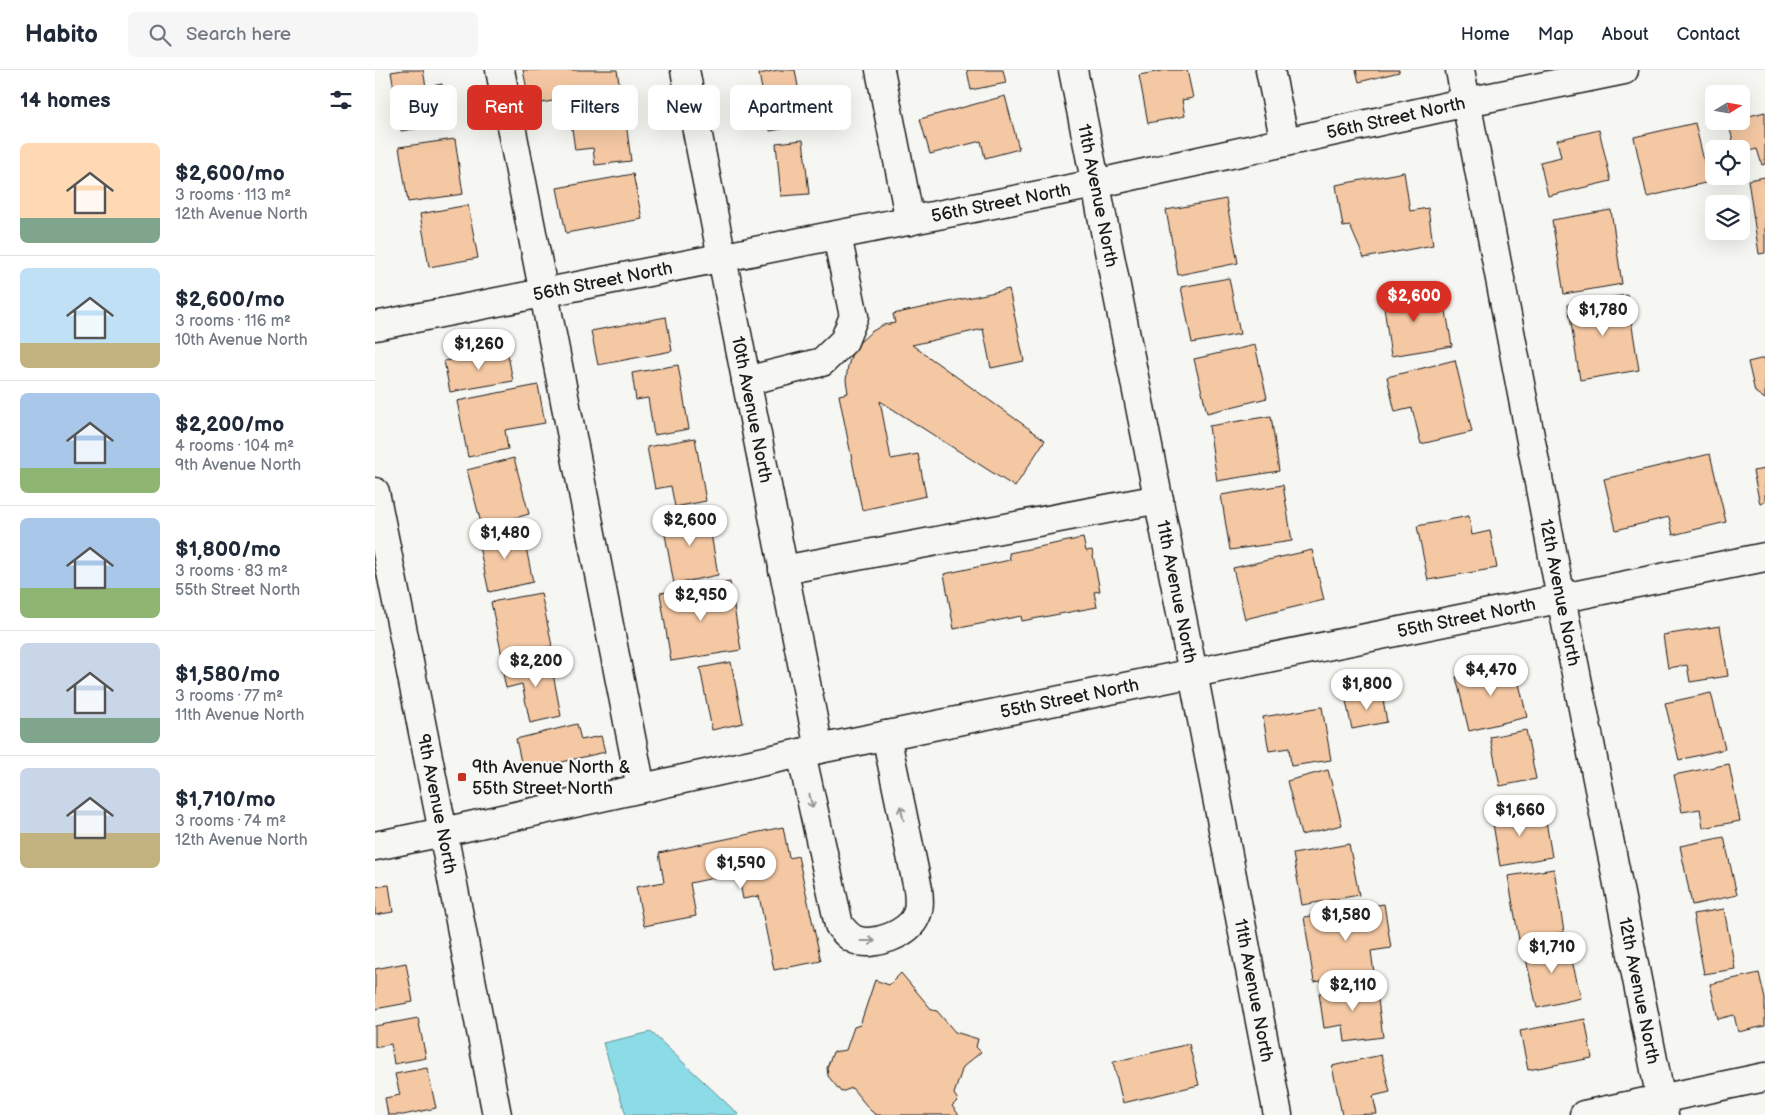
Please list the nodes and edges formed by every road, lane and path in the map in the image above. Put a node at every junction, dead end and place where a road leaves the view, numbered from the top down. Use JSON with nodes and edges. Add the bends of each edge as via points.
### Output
{"nodes":[{"id":1,"x":500,"y":70,"type":"edge"},
{"id":2,"x":685,"y":70,"type":"edge"},
{"id":3,"x":879,"y":70,"type":"edge"},
{"id":4,"x":1073,"y":70,"type":"edge"},
{"id":5,"x":1270,"y":70,"type":"edge"},
{"id":6,"x":1461,"y":70,"type":"edge"},
{"id":7,"x":1624,"y":70,"type":"edge"},
{"id":8,"x":1467,"y":102,"type":"junction"},
{"id":9,"x":1285,"y":142,"type":"junction"},
{"id":10,"x":1095,"y":184,"type":"junction"},
{"id":11,"x":910,"y":221,"type":"junction"},
{"id":12,"x":837,"y":236,"type":"junction"},
{"id":13,"x":721,"y":259,"type":"junction"},
{"id":14,"x":545,"y":293,"type":"junction"},
{"id":15,"x":375,"y":326,"type":"edge"},
{"id":16,"x":746,"y":381,"type":"junction"},
{"id":17,"x":375,"y":492,"type":"edge"},
{"id":18,"x":1159,"y":499,"type":"junction"},
{"id":19,"x":1765,"y":557,"type":"edge"},
{"id":20,"x":783,"y":570,"type":"junction"},
{"id":21,"x":1561,"y":598,"type":"junction"},
{"id":22,"x":1193,"y":673,"type":"junction"},
{"id":23,"x":886,"y":735,"type":"junction"},
{"id":24,"x":810,"y":751,"type":"junction"},
{"id":25,"x":641,"y":788,"type":"junction"},
{"id":26,"x":443,"y":832,"type":"junction"},
{"id":27,"x":375,"y":846,"type":"edge"},
{"id":28,"x":1765,"y":1077,"type":"edge"},
{"id":29,"x":1662,"y":1107,"type":"edge"},
{"id":30,"x":497,"y":1115,"type":"edge"},
{"id":31,"x":1278,"y":1115,"type":"edge"},
{"id":32,"x":1584,"y":1115,"type":"edge"}],
"edges":[{"from":1,"to":14,"type":"street"},
{"from":2,"to":13,"type":"street","name":"10th Avenue North"},
{"from":3,"to":11,"type":"street"},
{"from":4,"to":10,"type":"street","name":"11th Avenue North"},
{"from":5,"to":9,"type":"street"},
{"from":6,"to":8,"type":"street","name":"12th Avenue North"},
{"from":7,"to":8,"type":"street","name":"56th Street North"},
{"from":8,"to":9,"type":"street","name":"56th Street North"},
{"from":8,"to":21,"type":"street","name":"12th Avenue North"},
{"from":9,"to":10,"type":"street","name":"56th Street North"},
{"from":10,"to":11,"type":"street","name":"56th Street North"},
{"from":10,"to":18,"type":"street","name":"11th Avenue North"},
{"from":11,"to":12,"type":"street","name":"56th Street North"},
{"from":12,"to":13,"type":"street","name":"56th Street North"},
{"from":12,"to":16,"type":"street","via":[[853,316],[844,340],[822,362]]},
{"from":13,"to":14,"type":"street","name":"56th Street North"},
{"from":13,"to":16,"type":"street","name":"10th Avenue North"},
{"from":14,"to":15,"type":"street","name":"56th Street North"},
{"from":14,"to":25,"type":"street"},
{"from":16,"to":20,"type":"street","name":"10th Avenue North"},
{"from":17,"to":26,"type":"street","name":"9th Avenue North"},
{"from":18,"to":20,"type":"street"},
{"from":18,"to":22,"type":"street","name":"11th Avenue North"},
{"from":19,"to":21,"type":"street","name":"55th Street North"},
{"from":20,"to":24,"type":"street","name":"10th Avenue North"},
{"from":21,"to":22,"type":"street","name":"55th Street North"},
{"from":21,"to":29,"type":"street","name":"12th Avenue North"},
{"from":22,"to":23,"type":"street","name":"55th Street North"},
{"from":22,"to":31,"type":"street","name":"11th Avenue North"},
{"from":23,"to":24,"type":"street","name":"55th Street North"},
{"from":24,"to":23,"type":"street","name":"10th Avenue North","one_way":true,"via":[[839,925],[846,935],[856,940],[877,941],[897,934],[912,923],[919,900]]},
{"from":24,"to":25,"type":"street","name":"55th Street North"},
{"from":25,"to":26,"type":"street","name":"55th Street North"},
{"from":26,"to":27,"type":"street","name":"55th Street North"},
{"from":26,"to":30,"type":"street","name":"9th Avenue North"},
{"from":28,"to":29,"type":"street"},
{"from":29,"to":32,"type":"street"}]}
